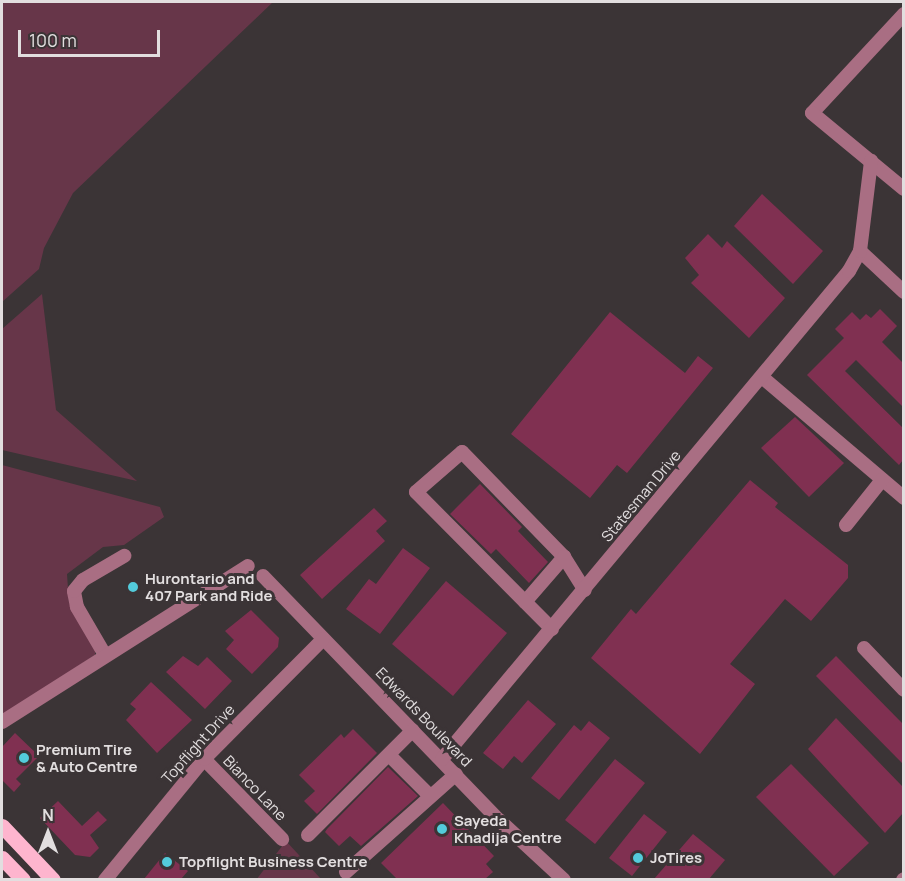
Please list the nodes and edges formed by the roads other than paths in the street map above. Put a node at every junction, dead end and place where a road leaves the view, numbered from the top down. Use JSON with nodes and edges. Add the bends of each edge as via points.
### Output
{"nodes":[{"id":1,"x":903,"y":14,"type":"edge"},
{"id":2,"x":871,"y":161,"type":"junction"},
{"id":3,"x":903,"y":189,"type":"edge"},
{"id":4,"x":860,"y":250,"type":"junction"},
{"id":5,"x":903,"y":292,"type":"edge"},
{"id":6,"x":762,"y":377,"type":"junction"},
{"id":7,"x":882,"y":480,"type":"junction"},
{"id":8,"x":903,"y":498,"type":"edge"},
{"id":9,"x":846,"y":525,"type":"dead end"},
{"id":10,"x":124,"y":556,"type":"dead end"},
{"id":11,"x":564,"y":557,"type":"junction"},
{"id":12,"x":248,"y":566,"type":"dead end"},
{"id":13,"x":263,"y":576,"type":"dead end"},
{"id":14,"x":585,"y":590,"type":"junction"},
{"id":15,"x":525,"y":603,"type":"junction"},
{"id":16,"x":552,"y":629,"type":"junction"},
{"id":17,"x":323,"y":639,"type":"junction"},
{"id":18,"x":864,"y":648,"type":"dead end"},
{"id":19,"x":105,"y":655,"type":"junction"},
{"id":20,"x":903,"y":690,"type":"edge"},
{"id":21,"x":2,"y":722,"type":"edge"},
{"id":22,"x":413,"y":730,"type":"junction"},
{"id":23,"x":389,"y":755,"type":"junction"},
{"id":24,"x":204,"y":759,"type":"junction"},
{"id":25,"x":442,"y":759,"type":"junction"},
{"id":26,"x":456,"y":774,"type":"junction"},
{"id":27,"x":435,"y":792,"type":"junction"},
{"id":28,"x":2,"y":826,"type":"edge"},
{"id":29,"x":308,"y":835,"type":"dead end"},
{"id":30,"x":282,"y":839,"type":"dead end"},
{"id":31,"x":2,"y":858,"type":"edge"},
{"id":32,"x":23,"y":879,"type":"edge"},
{"id":33,"x":53,"y":879,"type":"edge"},
{"id":34,"x":105,"y":879,"type":"edge"},
{"id":35,"x":564,"y":879,"type":"edge"}],
"edges":[{"from":1,"to":2,"type":"street","via":[[812,113]]},
{"from":2,"to":3,"type":"street"},
{"from":2,"to":4,"type":"street"},
{"from":4,"to":5,"type":"street"},
{"from":4,"to":6,"type":"street","name":"Statesman Drive","via":[[849,271]]},
{"from":6,"to":7,"type":"street"},
{"from":6,"to":14,"type":"street","name":"Statesman Drive"},
{"from":7,"to":8,"type":"street"},
{"from":7,"to":9,"type":"street"},
{"from":10,"to":19,"type":"street","via":[[83,580],[74,591],[77,607]]},
{"from":11,"to":14,"type":"street"},
{"from":11,"to":15,"type":"street"},
{"from":11,"to":15,"type":"street","via":[[462,452],[416,492]]},
{"from":12,"to":19,"type":"street"},
{"from":13,"to":17,"type":"street","name":"Edwards Boulevard"},
{"from":14,"to":16,"type":"street","name":"Statesman Drive"},
{"from":15,"to":16,"type":"street"},
{"from":16,"to":25,"type":"street","name":"Statesman Drive"},
{"from":17,"to":22,"type":"street","name":"Edwards Boulevard"},
{"from":17,"to":24,"type":"street","name":"Topflight Drive"},
{"from":18,"to":20,"type":"street"},
{"from":19,"to":21,"type":"street"},
{"from":22,"to":23,"type":"street"},
{"from":22,"to":25,"type":"street","name":"Edwards Boulevard"},
{"from":23,"to":27,"type":"street"},
{"from":23,"to":29,"type":"street"},
{"from":24,"to":30,"type":"street","name":"Bianco Lane"},
{"from":24,"to":34,"type":"street","name":"Topflight Drive"},
{"from":25,"to":26,"type":"street","name":"Edwards Boulevard"},
{"from":26,"to":27,"type":"street"},
{"from":26,"to":35,"type":"street","name":"Edwards Boulevard","via":[[499,820]]},
{"from":27,"to":27,"type":"street","via":[[349,875],[366,865]]},
{"from":28,"to":33,"type":"main road"},
{"from":31,"to":32,"type":"main road"}]}
